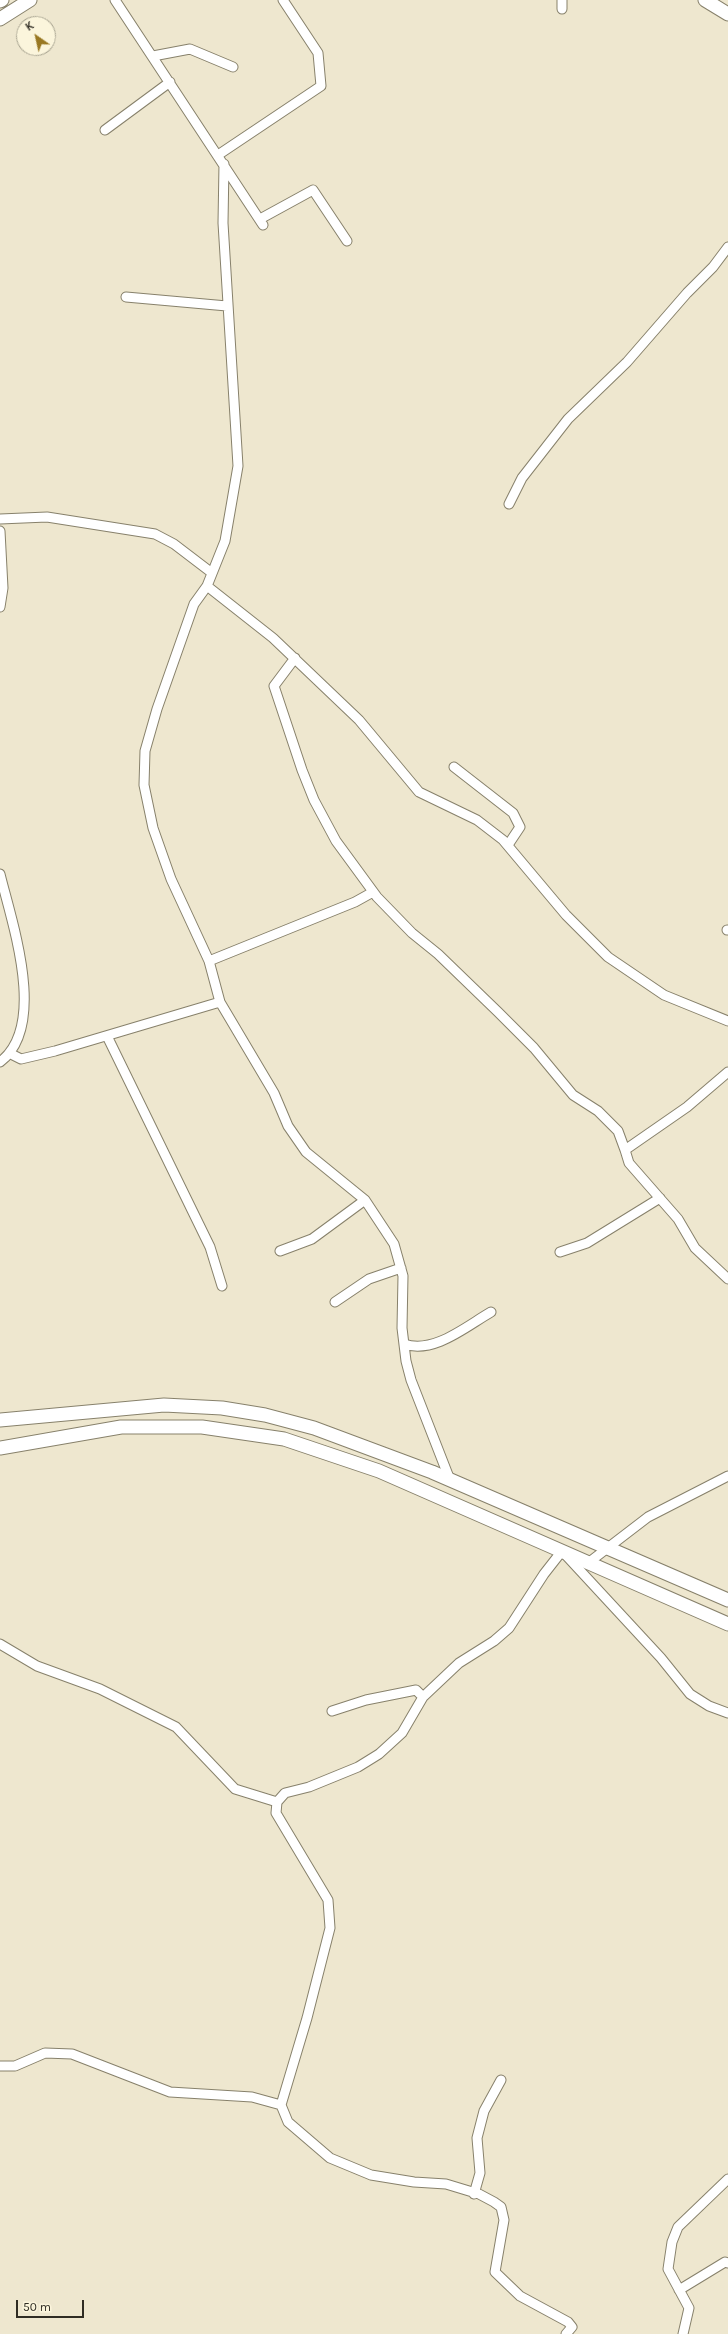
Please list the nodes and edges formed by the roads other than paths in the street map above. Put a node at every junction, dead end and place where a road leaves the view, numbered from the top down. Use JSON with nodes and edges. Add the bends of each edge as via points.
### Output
{"nodes":[{"id":1,"x":30,"y":0,"type":"edge"},
{"id":2,"x":115,"y":0,"type":"edge"},
{"id":3,"x":283,"y":0,"type":"edge"},
{"id":4,"x":704,"y":0,"type":"edge"},
{"id":5,"x":728,"y":14,"type":"edge"},
{"id":6,"x":0,"y":19,"type":"edge"},
{"id":7,"x":153,"y":56,"type":"junction"},
{"id":8,"x":233,"y":67,"type":"dead end"},
{"id":9,"x":170,"y":82,"type":"junction"},
{"id":10,"x":105,"y":130,"type":"dead end"},
{"id":11,"x":218,"y":155,"type":"junction"},
{"id":12,"x":224,"y":164,"type":"junction"},
{"id":13,"x":347,"y":241,"type":"dead end"},
{"id":14,"x":728,"y":248,"type":"edge"},
{"id":15,"x":126,"y":297,"type":"dead end"},
{"id":16,"x":227,"y":306,"type":"junction"},
{"id":17,"x":509,"y":504,"type":"dead end"},
{"id":18,"x":0,"y":519,"type":"edge"},
{"id":19,"x":0,"y":532,"type":"edge"},
{"id":20,"x":212,"y":573,"type":"junction"},
{"id":21,"x":207,"y":586,"type":"junction"},
{"id":22,"x":0,"y":607,"type":"edge"},
{"id":23,"x":295,"y":658,"type":"junction"},
{"id":24,"x":454,"y":767,"type":"dead end"},
{"id":25,"x":508,"y":845,"type":"junction"},
{"id":26,"x":0,"y":874,"type":"edge"},
{"id":27,"x":373,"y":892,"type":"junction"},
{"id":28,"x":209,"y":961,"type":"junction"},
{"id":29,"x":220,"y":1002,"type":"junction"},
{"id":30,"x":728,"y":1021,"type":"edge"},
{"id":31,"x":107,"y":1036,"type":"junction"},
{"id":32,"x":10,"y":1054,"type":"junction"},
{"id":33,"x":0,"y":1062,"type":"edge"},
{"id":34,"x":728,"y":1072,"type":"edge"},
{"id":35,"x":625,"y":1150,"type":"junction"},
{"id":36,"x":660,"y":1198,"type":"junction"},
{"id":37,"x":365,"y":1200,"type":"junction"},
{"id":38,"x":280,"y":1251,"type":"dead end"},
{"id":39,"x":560,"y":1252,"type":"dead end"},
{"id":40,"x":401,"y":1268,"type":"junction"},
{"id":41,"x":728,"y":1279,"type":"edge"},
{"id":42,"x":222,"y":1286,"type":"dead end"},
{"id":43,"x":335,"y":1302,"type":"dead end"},
{"id":44,"x":491,"y":1312,"type":"dead end"},
{"id":45,"x":404,"y":1344,"type":"junction"},
{"id":46,"x":0,"y":1420,"type":"edge"},
{"id":47,"x":0,"y":1448,"type":"edge"},
{"id":48,"x":728,"y":1476,"type":"edge"},
{"id":49,"x":450,"y":1480,"type":"junction"},
{"id":50,"x":605,"y":1549,"type":"junction"},
{"id":51,"x":562,"y":1551,"type":"junction"},
{"id":52,"x":588,"y":1563,"type":"junction"},
{"id":53,"x":728,"y":1600,"type":"edge"},
{"id":54,"x":728,"y":1624,"type":"edge"},
{"id":55,"x":0,"y":1644,"type":"edge"},
{"id":56,"x":423,"y":1698,"type":"junction"},
{"id":57,"x":332,"y":1711,"type":"dead end"},
{"id":58,"x":728,"y":1713,"type":"edge"},
{"id":59,"x":277,"y":1802,"type":"junction"},
{"id":60,"x":0,"y":2066,"type":"edge"},
{"id":61,"x":501,"y":2080,"type":"dead end"},
{"id":62,"x":281,"y":2105,"type":"junction"},
{"id":63,"x":728,"y":2179,"type":"edge"},
{"id":64,"x":474,"y":2194,"type":"junction"},
{"id":65,"x":728,"y":2264,"type":"edge"},
{"id":66,"x":679,"y":2290,"type":"junction"},
{"id":67,"x":566,"y":2334,"type":"edge"},
{"id":68,"x":683,"y":2334,"type":"edge"}],
"edges":[{"from":1,"to":6,"type":"main road"},
{"from":2,"to":7,"type":"street"},
{"from":3,"to":11,"type":"street","via":[[318,53],[321,86]]},
{"from":4,"to":5,"type":"main road"},
{"from":7,"to":8,"type":"street","via":[[190,49]]},
{"from":7,"to":9,"type":"street"},
{"from":9,"to":10,"type":"street"},
{"from":9,"to":11,"type":"street"},
{"from":11,"to":12,"type":"street"},
{"from":12,"to":13,"type":"street","via":[[262,222],[313,190]]},
{"from":12,"to":16,"type":"street","via":[[223,223]]},
{"from":14,"to":17,"type":"street","via":[[627,362],[568,419],[522,478]]},
{"from":15,"to":16,"type":"street"},
{"from":16,"to":20,"type":"street","via":[[238,466],[225,541]]},
{"from":18,"to":20,"type":"street","via":[[47,517],[155,534],[174,544]]},
{"from":19,"to":22,"type":"street","via":[[3,588]]},
{"from":20,"to":21,"type":"street"},
{"from":21,"to":23,"type":"street"},
{"from":21,"to":28,"type":"street","via":[[194,604],[157,709],[145,751],[144,785],[153,828],[171,879]]},
{"from":23,"to":25,"type":"street","via":[[359,720],[419,792],[477,820]]},
{"from":23,"to":27,"type":"street","via":[[274,686],[299,763],[314,800],[336,842]]},
{"from":24,"to":25,"type":"street","via":[[513,813],[520,827]]},
{"from":25,"to":30,"type":"street","via":[[566,915],[608,957],[664,995]]},
{"from":26,"to":32,"type":"street","via":[[19,952],[25,999],[20,1034]]},
{"from":27,"to":28,"type":"street","via":[[355,902]]},
{"from":27,"to":35,"type":"street","via":[[412,933],[438,954],[509,1022],[573,1095],[598,1112],[618,1132]]},
{"from":28,"to":29,"type":"street"},
{"from":29,"to":31,"type":"street"},
{"from":29,"to":37,"type":"street","via":[[274,1093],[288,1126],[306,1152]]},
{"from":31,"to":32,"type":"street","via":[[21,1059]]},
{"from":31,"to":42,"type":"street","via":[[210,1247]]},
{"from":32,"to":33,"type":"street"},
{"from":34,"to":35,"type":"street","via":[[686,1107]]},
{"from":35,"to":36,"type":"street","via":[[630,1163]]},
{"from":36,"to":39,"type":"street","via":[[587,1243]]},
{"from":36,"to":41,"type":"street","via":[[678,1219],[695,1248]]},
{"from":37,"to":38,"type":"street","via":[[312,1239]]},
{"from":37,"to":40,"type":"street","via":[[394,1244]]},
{"from":40,"to":43,"type":"street","via":[[369,1279]]},
{"from":40,"to":45,"type":"street"},
{"from":44,"to":45,"type":"street","via":[[432,1344],[413,1347]]},
{"from":45,"to":49,"type":"street","via":[[411,1380]]},
{"from":46,"to":49,"type":"main road","via":[[164,1405],[222,1408],[265,1415],[314,1428]]},
{"from":47,"to":51,"type":"main road","via":[[121,1427],[202,1427],[284,1439],[379,1471]]},
{"from":48,"to":50,"type":"street","via":[[648,1517]]},
{"from":49,"to":50,"type":"main road"},
{"from":50,"to":52,"type":"street"},
{"from":50,"to":53,"type":"main road"},
{"from":51,"to":52,"type":"main road"},
{"from":51,"to":56,"type":"street","via":[[509,1628],[494,1641],[459,1663]]},
{"from":51,"to":58,"type":"street","via":[[661,1658],[690,1694],[709,1706]]},
{"from":52,"to":54,"type":"main road"},
{"from":55,"to":59,"type":"street","via":[[37,1666],[100,1688],[176,1727],[235,1790]]},
{"from":56,"to":57,"type":"street","via":[[416,1690],[366,1700]]},
{"from":56,"to":59,"type":"street","via":[[402,1733],[379,1754],[309,1787],[285,1793]]},
{"from":59,"to":62,"type":"street","via":[[276,1813],[328,1900],[330,1928]]},
{"from":60,"to":62,"type":"street","via":[[15,2066],[45,2053],[72,2054],[170,2092],[252,2097]]},
{"from":61,"to":64,"type":"street","via":[[484,2111],[477,2138],[480,2173]]},
{"from":62,"to":64,"type":"street","via":[[288,2122],[330,2158],[371,2174],[414,2182],[446,2184]]},
{"from":63,"to":66,"type":"street","via":[[678,2227],[672,2242],[668,2269]]},
{"from":64,"to":67,"type":"street","via":[[500,2207],[504,2220],[495,2272],[520,2296],[568,2322],[572,2327]]},
{"from":65,"to":66,"type":"street","via":[[725,2262]]},
{"from":66,"to":68,"type":"street","via":[[689,2308]]}]}
